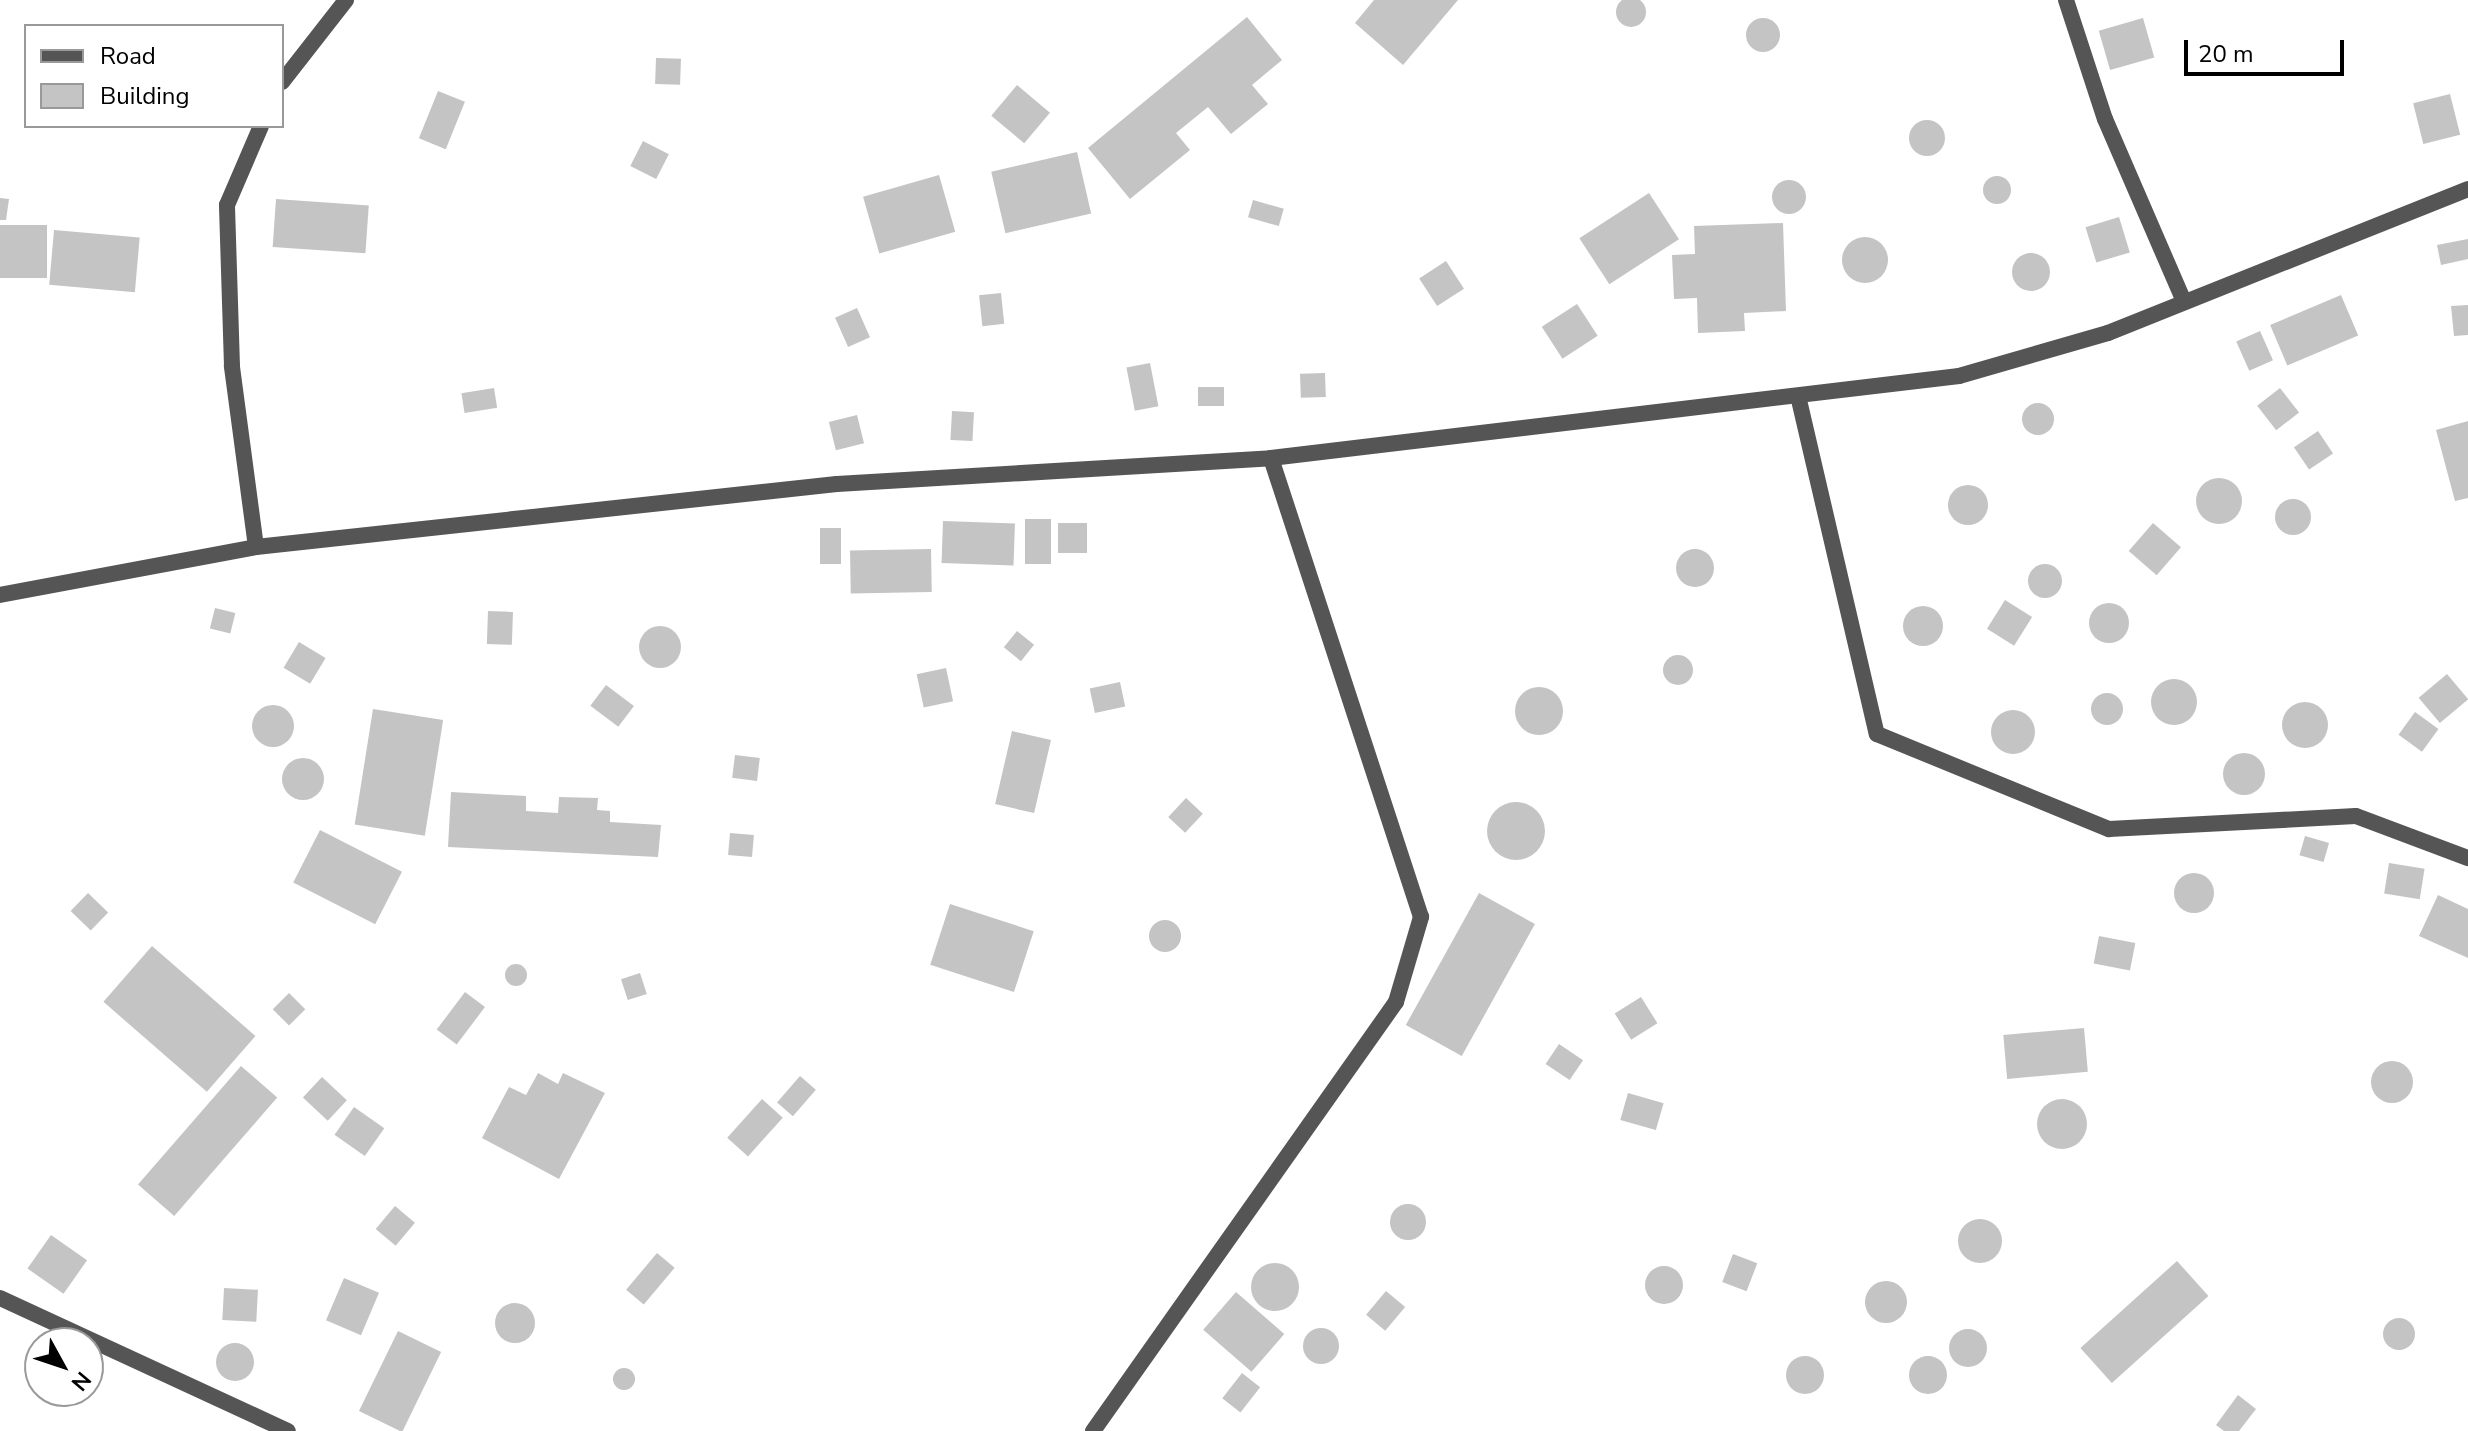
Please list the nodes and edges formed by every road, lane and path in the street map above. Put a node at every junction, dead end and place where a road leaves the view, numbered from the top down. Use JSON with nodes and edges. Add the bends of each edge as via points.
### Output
{"nodes":[{"id":1,"x":346,"y":0,"type":"edge"},
{"id":2,"x":2066,"y":0,"type":"edge"},
{"id":3,"x":284,"y":79,"type":"edge"},
{"id":4,"x":260,"y":128,"type":"edge"},
{"id":5,"x":2468,"y":189,"type":"edge"},
{"id":6,"x":2183,"y":299,"type":"junction"},
{"id":7,"x":1799,"y":400,"type":"junction"},
{"id":8,"x":1271,"y":458,"type":"junction"},
{"id":9,"x":256,"y":547,"type":"junction"},
{"id":10,"x":0,"y":595,"type":"edge"},
{"id":11,"x":2468,"y":858,"type":"edge"},
{"id":12,"x":0,"y":1298,"type":"edge"},
{"id":13,"x":288,"y":1431,"type":"edge"},
{"id":14,"x":1093,"y":1431,"type":"edge"}],
"edges":[{"from":1,"to":3,"type":"street"},
{"from":2,"to":6,"type":"street","via":[[2105,119]]},
{"from":4,"to":9,"type":"street","via":[[227,205],[232,366]]},
{"from":5,"to":6,"type":"street"},
{"from":6,"to":7,"type":"street","via":[[2034,356]]},
{"from":7,"to":8,"type":"street"},
{"from":7,"to":11,"type":"street","via":[[1877,734],[2109,829],[2356,816]]},
{"from":8,"to":9,"type":"street","via":[[837,484]]},
{"from":8,"to":14,"type":"street","via":[[1421,917],[1396,1002]]},
{"from":9,"to":10,"type":"street"},
{"from":12,"to":13,"type":"street"}]}
